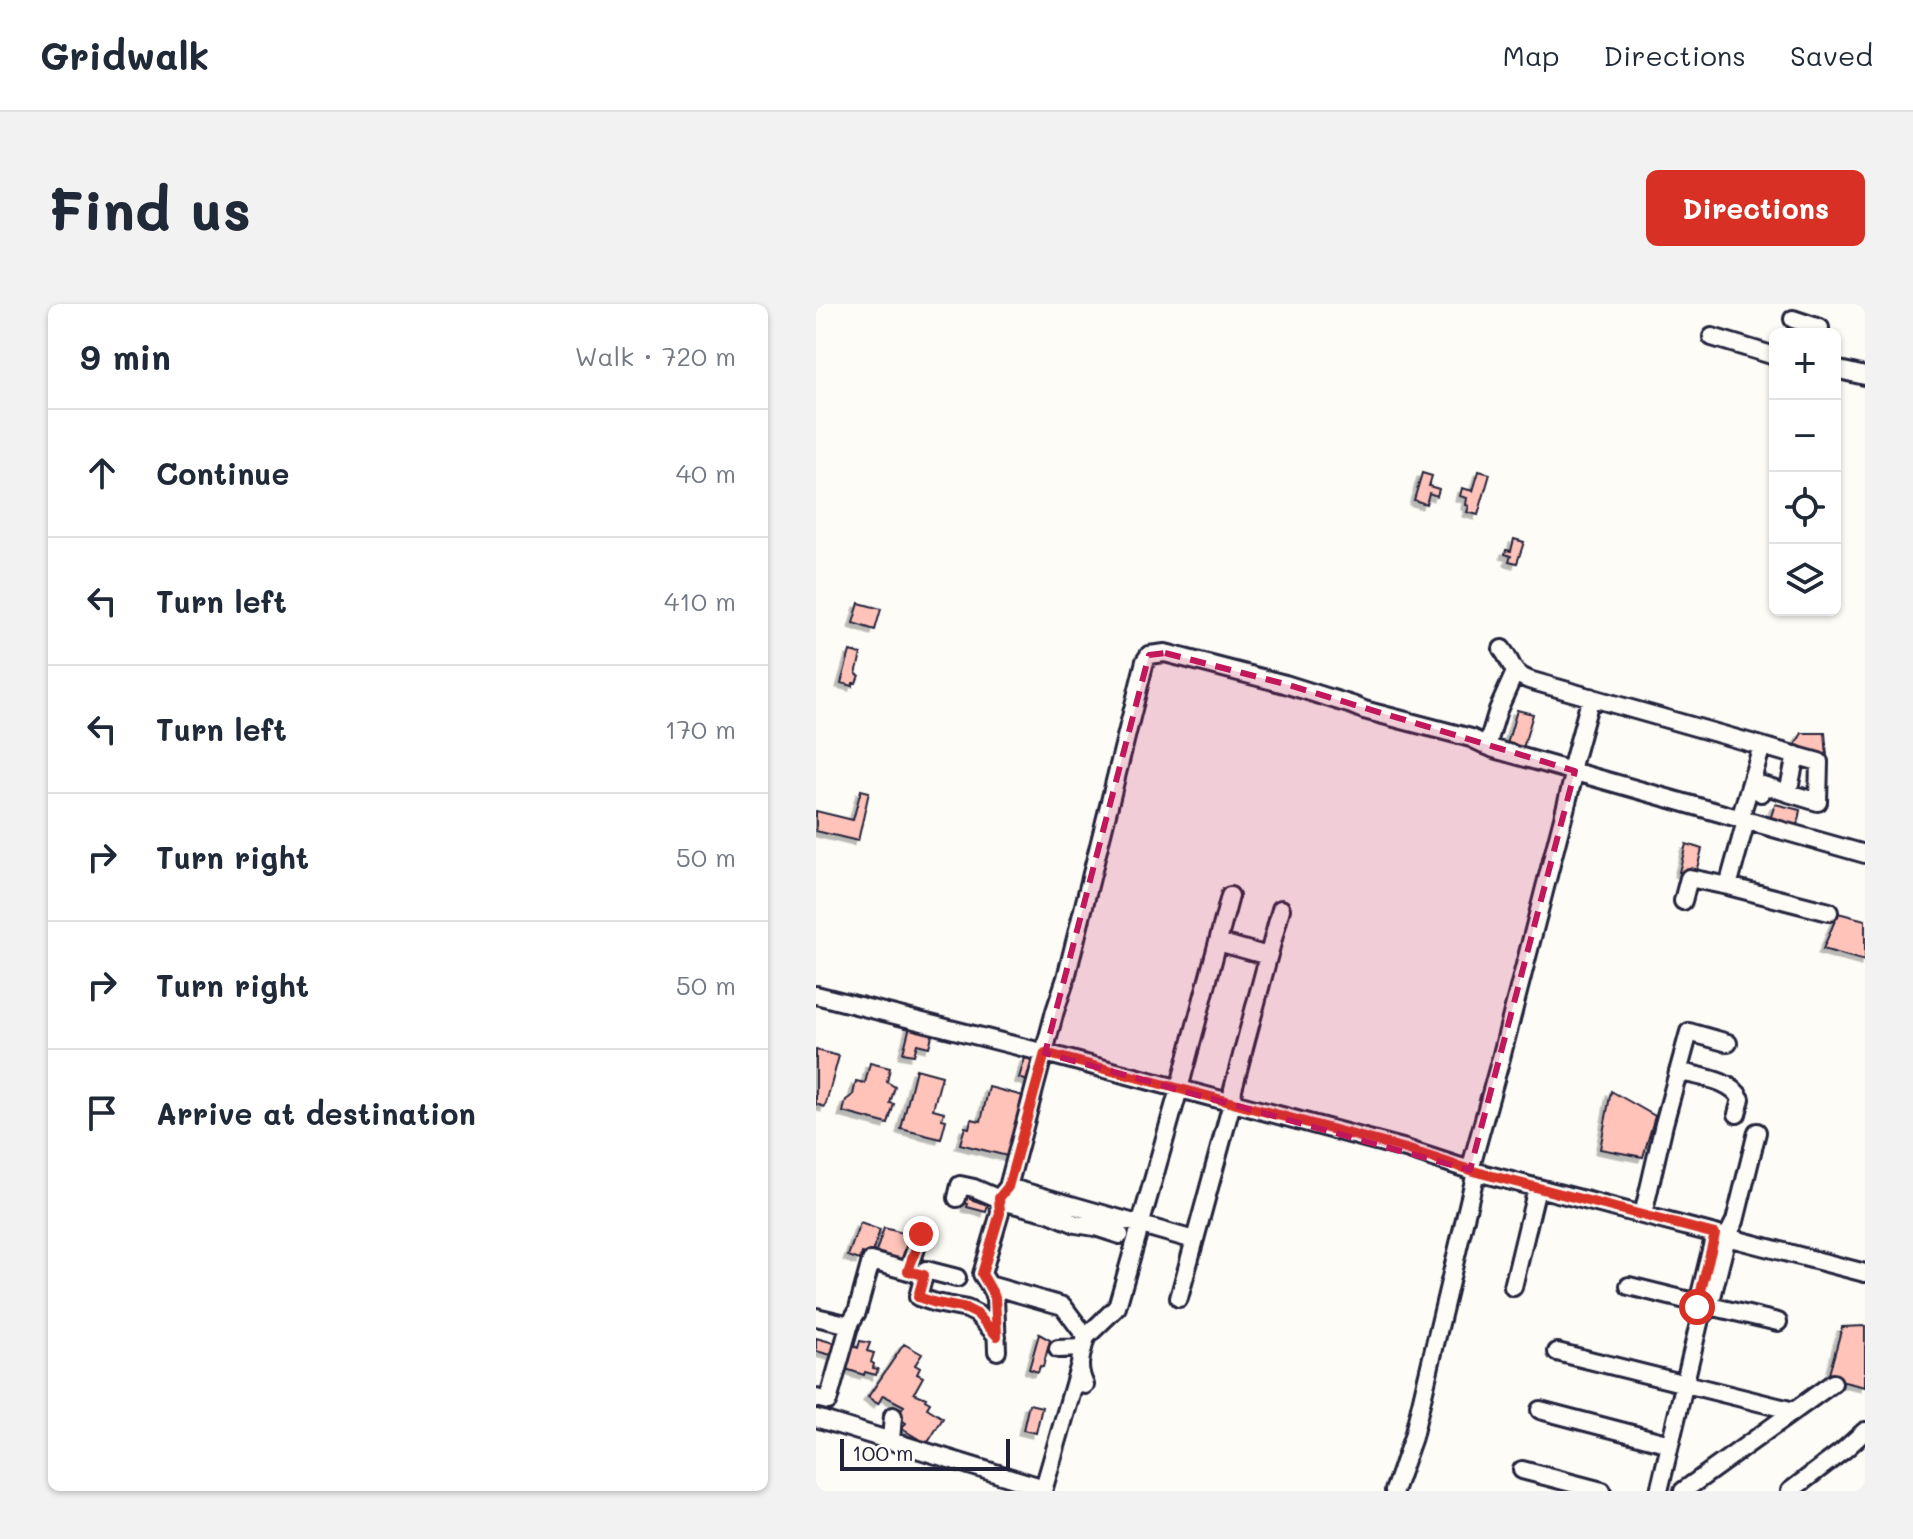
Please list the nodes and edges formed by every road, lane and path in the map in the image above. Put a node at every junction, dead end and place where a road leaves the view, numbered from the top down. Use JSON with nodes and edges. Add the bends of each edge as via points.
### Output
{"nodes":[{"id":1,"x":1793,"y":319,"type":"dead end"},
{"id":2,"x":1820,"y":328,"type":"edge"},
{"id":3,"x":1712,"y":337,"type":"dead end"},
{"id":4,"x":1769,"y":354,"type":"edge"},
{"id":5,"x":1841,"y":370,"type":"edge"},
{"id":6,"x":1865,"y":376,"type":"edge"},
{"id":7,"x":1502,"y":649,"type":"dead end"},
{"id":8,"x":1515,"y":672,"type":"junction"},
{"id":9,"x":1591,"y":697,"type":"junction"},
{"id":10,"x":1487,"y":746,"type":"junction"},
{"id":11,"x":1762,"y":746,"type":"junction"},
{"id":12,"x":1796,"y":755,"type":"junction"},
{"id":13,"x":1573,"y":770,"type":"junction"},
{"id":14,"x":1761,"y":793,"type":"dead end"},
{"id":15,"x":1788,"y":793,"type":"junction"},
{"id":16,"x":1743,"y":820,"type":"junction"},
{"id":17,"x":1865,"y":854,"type":"edge"},
{"id":18,"x":1728,"y":886,"type":"junction"},
{"id":19,"x":1230,"y":896,"type":"dead end"},
{"id":20,"x":1683,"y":901,"type":"dead end"},
{"id":21,"x":1281,"y":909,"type":"dead end"},
{"id":22,"x":1829,"y":912,"type":"dead end"},
{"id":23,"x":1218,"y":942,"type":"junction"},
{"id":24,"x":1268,"y":956,"type":"junction"},
{"id":25,"x":816,"y":995,"type":"edge"},
{"id":26,"x":1728,"y":1043,"type":"dead end"},
{"id":27,"x":1045,"y":1053,"type":"junction"},
{"id":28,"x":1678,"y":1071,"type":"junction"},
{"id":29,"x":1179,"y":1089,"type":"junction"},
{"id":30,"x":1232,"y":1103,"type":"junction"},
{"id":31,"x":1737,"y":1114,"type":"dead end"},
{"id":32,"x":1757,"y":1132,"type":"dead end"},
{"id":33,"x":1473,"y":1171,"type":"junction"},
{"id":34,"x":1537,"y":1188,"type":"junction"},
{"id":35,"x":1003,"y":1193,"type":"junction"},
{"id":36,"x":957,"y":1198,"type":"dead end"},
{"id":37,"x":1643,"y":1215,"type":"junction"},
{"id":38,"x":1140,"y":1225,"type":"junction"},
{"id":39,"x":921,"y":1234,"type":"dead end"},
{"id":40,"x":1120,"y":1235,"type":"dead end"},
{"id":41,"x":1721,"y":1236,"type":"junction"},
{"id":42,"x":1194,"y":1240,"type":"junction"},
{"id":43,"x":916,"y":1273,"type":"junction"},
{"id":44,"x":1865,"y":1273,"type":"edge"},
{"id":45,"x":957,"y":1278,"type":"dead end"},
{"id":46,"x":989,"y":1285,"type":"junction"},
{"id":47,"x":1629,"y":1286,"type":"dead end"},
{"id":48,"x":1513,"y":1287,"type":"dead end"},
{"id":49,"x":1179,"y":1298,"type":"dead end"},
{"id":50,"x":1703,"y":1309,"type":"junction"},
{"id":51,"x":816,"y":1317,"type":"edge"},
{"id":52,"x":1778,"y":1322,"type":"dead end"},
{"id":53,"x":850,"y":1325,"type":"junction"},
{"id":54,"x":1085,"y":1342,"type":"junction"},
{"id":55,"x":1058,"y":1349,"type":"dead end"},
{"id":56,"x":1557,"y":1352,"type":"dead end"},
{"id":57,"x":1079,"y":1365,"type":"junction"},
{"id":58,"x":1685,"y":1383,"type":"junction"},
{"id":59,"x":1833,"y":1383,"type":"dead end"},
{"id":60,"x":1085,"y":1385,"type":"dead end"},
{"id":61,"x":816,"y":1398,"type":"edge"},
{"id":62,"x":1540,"y":1410,"type":"dead end"},
{"id":63,"x":1794,"y":1411,"type":"junction"},
{"id":64,"x":893,"y":1416,"type":"dead end"},
{"id":65,"x":816,"y":1418,"type":"edge"},
{"id":66,"x":1865,"y":1431,"type":"edge"},
{"id":67,"x":891,"y":1440,"type":"junction"},
{"id":68,"x":1670,"y":1444,"type":"junction"},
{"id":69,"x":1522,"y":1470,"type":"dead end"},
{"id":70,"x":1044,"y":1489,"type":"edge"},
{"id":71,"x":1394,"y":1491,"type":"edge"},
{"id":72,"x":1602,"y":1491,"type":"edge"},
{"id":73,"x":1659,"y":1491,"type":"edge"},
{"id":74,"x":1683,"y":1491,"type":"edge"},
{"id":75,"x":1790,"y":1491,"type":"edge"}],
"edges":[{"from":1,"to":2,"type":"street"},
{"from":3,"to":4,"type":"street"},
{"from":5,"to":6,"type":"street"},
{"from":7,"to":8,"type":"street"},
{"from":8,"to":9,"type":"street"},
{"from":8,"to":10,"type":"street"},
{"from":9,"to":11,"type":"street"},
{"from":9,"to":13,"type":"street"},
{"from":10,"to":13,"type":"street"},
{"from":10,"to":27,"type":"street","via":[[1285,684],[1165,653],[1149,655]]},
{"from":11,"to":12,"type":"street"},
{"from":11,"to":16,"type":"street"},
{"from":12,"to":15,"type":"street"},
{"from":12,"to":15,"type":"street","via":[[1819,762],[1818,802]]},
{"from":13,"to":16,"type":"street"},
{"from":13,"to":33,"type":"street"},
{"from":14,"to":15,"type":"street","via":[[1763,785]]},
{"from":16,"to":17,"type":"street"},
{"from":16,"to":18,"type":"street"},
{"from":18,"to":20,"type":"street","via":[[1689,878]]},
{"from":18,"to":22,"type":"street"},
{"from":19,"to":23,"type":"street"},
{"from":21,"to":24,"type":"street"},
{"from":23,"to":24,"type":"street"},
{"from":23,"to":29,"type":"street"},
{"from":24,"to":30,"type":"street"},
{"from":25,"to":27,"type":"street"},
{"from":26,"to":28,"type":"street","via":[[1689,1032]]},
{"from":27,"to":29,"type":"street"},
{"from":27,"to":35,"type":"street"},
{"from":28,"to":31,"type":"street","via":[[1728,1085],[1741,1099]]},
{"from":28,"to":37,"type":"street"},
{"from":29,"to":30,"type":"street"},
{"from":29,"to":38,"type":"street"},
{"from":30,"to":33,"type":"street"},
{"from":30,"to":42,"type":"street"},
{"from":32,"to":41,"type":"street","via":[[1735,1221]]},
{"from":33,"to":34,"type":"street"},
{"from":33,"to":71,"type":"street","via":[[1413,1437]]},
{"from":34,"to":37,"type":"street"},
{"from":34,"to":48,"type":"street"},
{"from":35,"to":36,"type":"street","via":[[960,1185]]},
{"from":35,"to":38,"type":"street"},
{"from":35,"to":40,"type":"street","via":[[1009,1203]]},
{"from":35,"to":46,"type":"street","via":[[982,1274]]},
{"from":37,"to":41,"type":"street"},
{"from":38,"to":42,"type":"street"},
{"from":38,"to":54,"type":"street","via":[[1117,1307]]},
{"from":39,"to":43,"type":"street"},
{"from":41,"to":44,"type":"street"},
{"from":41,"to":50,"type":"street"},
{"from":42,"to":49,"type":"street"},
{"from":43,"to":45,"type":"street","via":[[926,1270]]},
{"from":43,"to":46,"type":"street","via":[[918,1297],[977,1314],[997,1344],[995,1297]]},
{"from":43,"to":53,"type":"street","via":[[871,1261]]},
{"from":46,"to":54,"type":"street","via":[[1063,1306]]},
{"from":47,"to":50,"type":"street"},
{"from":50,"to":52,"type":"street"},
{"from":50,"to":58,"type":"street"},
{"from":51,"to":53,"type":"street"},
{"from":53,"to":61,"type":"street","via":[[828,1401]]},
{"from":54,"to":55,"type":"street"},
{"from":54,"to":57,"type":"street"},
{"from":56,"to":58,"type":"street"},
{"from":57,"to":60,"type":"street"},
{"from":57,"to":70,"type":"street"},
{"from":58,"to":63,"type":"street"},
{"from":58,"to":68,"type":"street"},
{"from":59,"to":63,"type":"street"},
{"from":62,"to":68,"type":"street"},
{"from":63,"to":74,"type":"street"},
{"from":64,"to":67,"type":"street"},
{"from":65,"to":67,"type":"street"},
{"from":66,"to":75,"type":"street"},
{"from":67,"to":70,"type":"street"},
{"from":68,"to":73,"type":"street"},
{"from":69,"to":72,"type":"street"}]}
